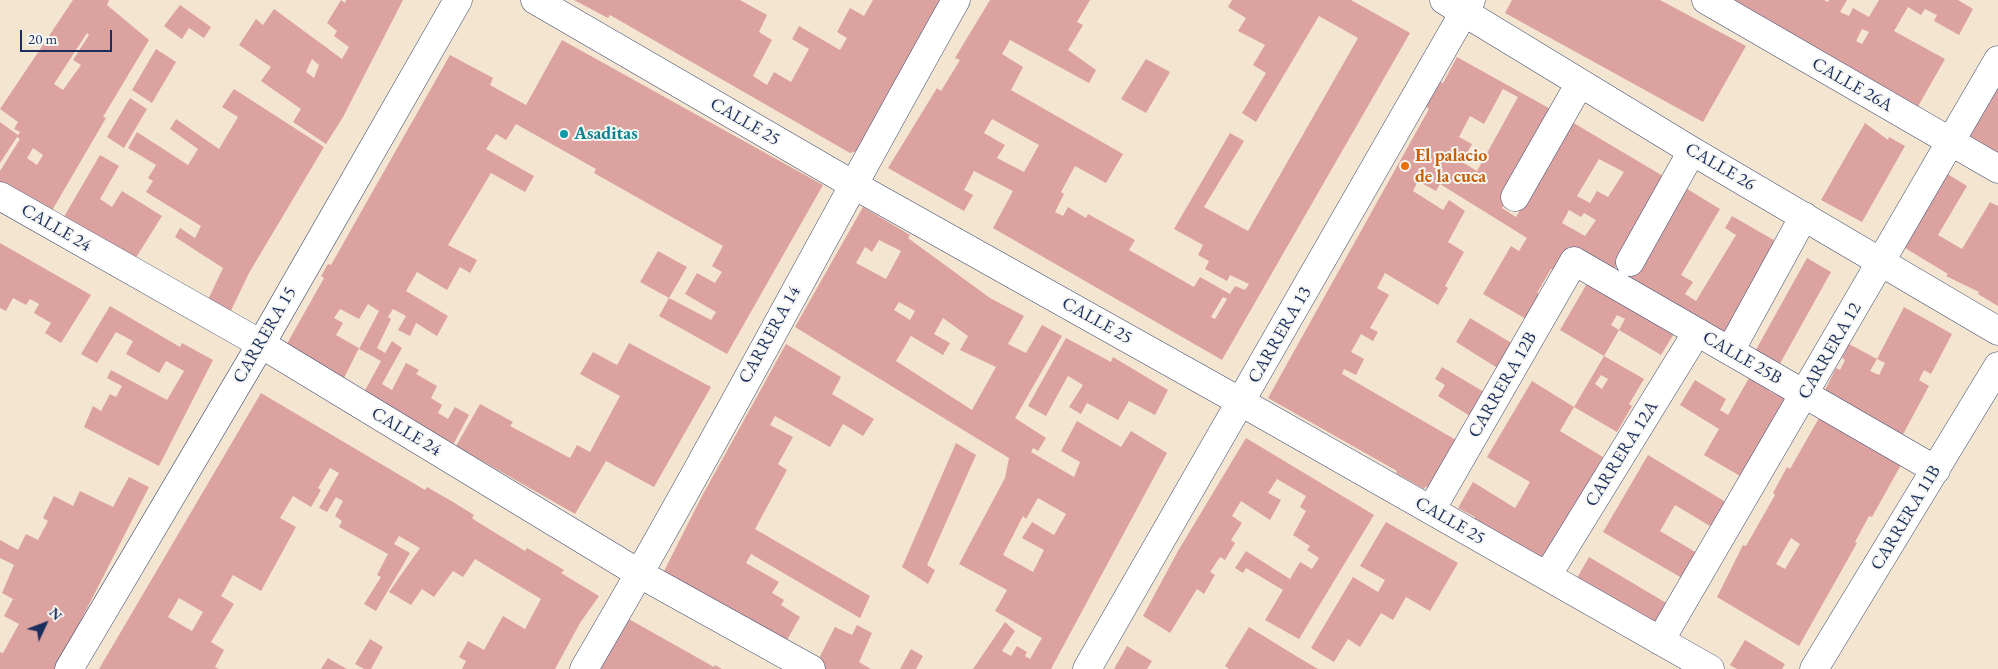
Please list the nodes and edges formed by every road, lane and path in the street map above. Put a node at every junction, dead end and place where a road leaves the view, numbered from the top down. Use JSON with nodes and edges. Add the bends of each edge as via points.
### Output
{"nodes":[{"id":1,"x":458,"y":0,"type":"edge"},
{"id":2,"x":535,"y":0,"type":"edge"},
{"id":3,"x":956,"y":0,"type":"edge"},
{"id":4,"x":1706,"y":0,"type":"edge"},
{"id":5,"x":1460,"y":4,"type":"edge"},
{"id":6,"x":1998,"y":60,"type":"edge"},
{"id":7,"x":1580,"y":83,"type":"junction"},
{"id":8,"x":1950,"y":142,"type":"junction"},
{"id":9,"x":1692,"y":151,"type":"junction"},
{"id":10,"x":1998,"y":170,"type":"edge"},
{"id":11,"x":852,"y":184,"type":"junction"},
{"id":12,"x":0,"y":196,"type":"edge"},
{"id":13,"x":1515,"y":197,"type":"dead end"},
{"id":14,"x":1804,"y":216,"type":"junction"},
{"id":15,"x":1574,"y":261,"type":"joint"},
{"id":16,"x":1881,"y":261,"type":"junction"},
{"id":17,"x":1630,"y":262,"type":"dead end"},
{"id":18,"x":1998,"y":331,"type":"edge"},
{"id":19,"x":1697,"y":332,"type":"junction"},
{"id":20,"x":260,"y":344,"type":"junction"},
{"id":21,"x":1730,"y":351,"type":"junction"},
{"id":22,"x":1998,"y":366,"type":"edge"},
{"id":23,"x":1805,"y":395,"type":"junction"},
{"id":24,"x":1241,"y":402,"type":"junction"},
{"id":25,"x":1936,"y":470,"type":"junction"},
{"id":26,"x":1431,"y":510,"type":"junction"},
{"id":27,"x":640,"y":574,"type":"junction"},
{"id":28,"x":1547,"y":576,"type":"junction"},
{"id":29,"x":1660,"y":641,"type":"junction"},
{"id":30,"x":69,"y":669,"type":"edge"},
{"id":31,"x":584,"y":669,"type":"edge"},
{"id":32,"x":811,"y":669,"type":"edge"},
{"id":33,"x":1087,"y":669,"type":"edge"},
{"id":34,"x":1710,"y":669,"type":"edge"},
{"id":35,"x":1814,"y":669,"type":"edge"}],
"edges":[{"from":1,"to":20,"type":"street","name":"CARRERA 15"},
{"from":2,"to":11,"type":"street","name":"CALLE 25"},
{"from":3,"to":11,"type":"street","name":"CARRERA 14"},
{"from":4,"to":8,"type":"street","name":"CALLE 26A"},
{"from":5,"to":7,"type":"street","name":"CALLE 26"},
{"from":5,"to":24,"type":"street","name":"CARRERA 13"},
{"from":6,"to":8,"type":"street","name":"CARRERA 12"},
{"from":7,"to":9,"type":"street","name":"CALLE 26"},
{"from":7,"to":13,"type":"street"},
{"from":8,"to":10,"type":"street","name":"CALLE 26A"},
{"from":8,"to":16,"type":"street","name":"CARRERA 12"},
{"from":9,"to":14,"type":"street","name":"CALLE 26"},
{"from":9,"to":17,"type":"street"},
{"from":11,"to":24,"type":"street","name":"CALLE 25"},
{"from":11,"to":27,"type":"street","name":"CARRERA 14"},
{"from":12,"to":20,"type":"street","name":"CALLE 24"},
{"from":14,"to":16,"type":"street","name":"CALLE 26"},
{"from":14,"to":21,"type":"street"},
{"from":15,"to":19,"type":"street","name":"CALLE 25B"},
{"from":15,"to":26,"type":"street","name":"CARRERA 12B"},
{"from":16,"to":18,"type":"street","name":"CALLE 26"},
{"from":16,"to":23,"type":"street","name":"CARRERA 12"},
{"from":19,"to":21,"type":"street","name":"CALLE 25B"},
{"from":19,"to":28,"type":"street","name":"CARRERA 12A"},
{"from":20,"to":27,"type":"street","name":"CALLE 24"},
{"from":20,"to":30,"type":"street","name":"CARRERA 15"},
{"from":21,"to":23,"type":"street","name":"CALLE 25B"},
{"from":22,"to":25,"type":"street","name":"CARRERA 11B"},
{"from":23,"to":25,"type":"street","name":"CALLE 25B"},
{"from":23,"to":29,"type":"street","name":"CARRERA 12"},
{"from":24,"to":26,"type":"street","name":"CALLE 25"},
{"from":24,"to":33,"type":"street","name":"CARRERA 13"},
{"from":25,"to":35,"type":"street","name":"CARRERA 11B"},
{"from":26,"to":28,"type":"street","name":"CALLE 25"},
{"from":27,"to":31,"type":"street","name":"CARRERA 14"},
{"from":27,"to":32,"type":"street","name":"CALLE 24"},
{"from":28,"to":29,"type":"street","name":"CALLE 25"},
{"from":29,"to":34,"type":"street"}]}
